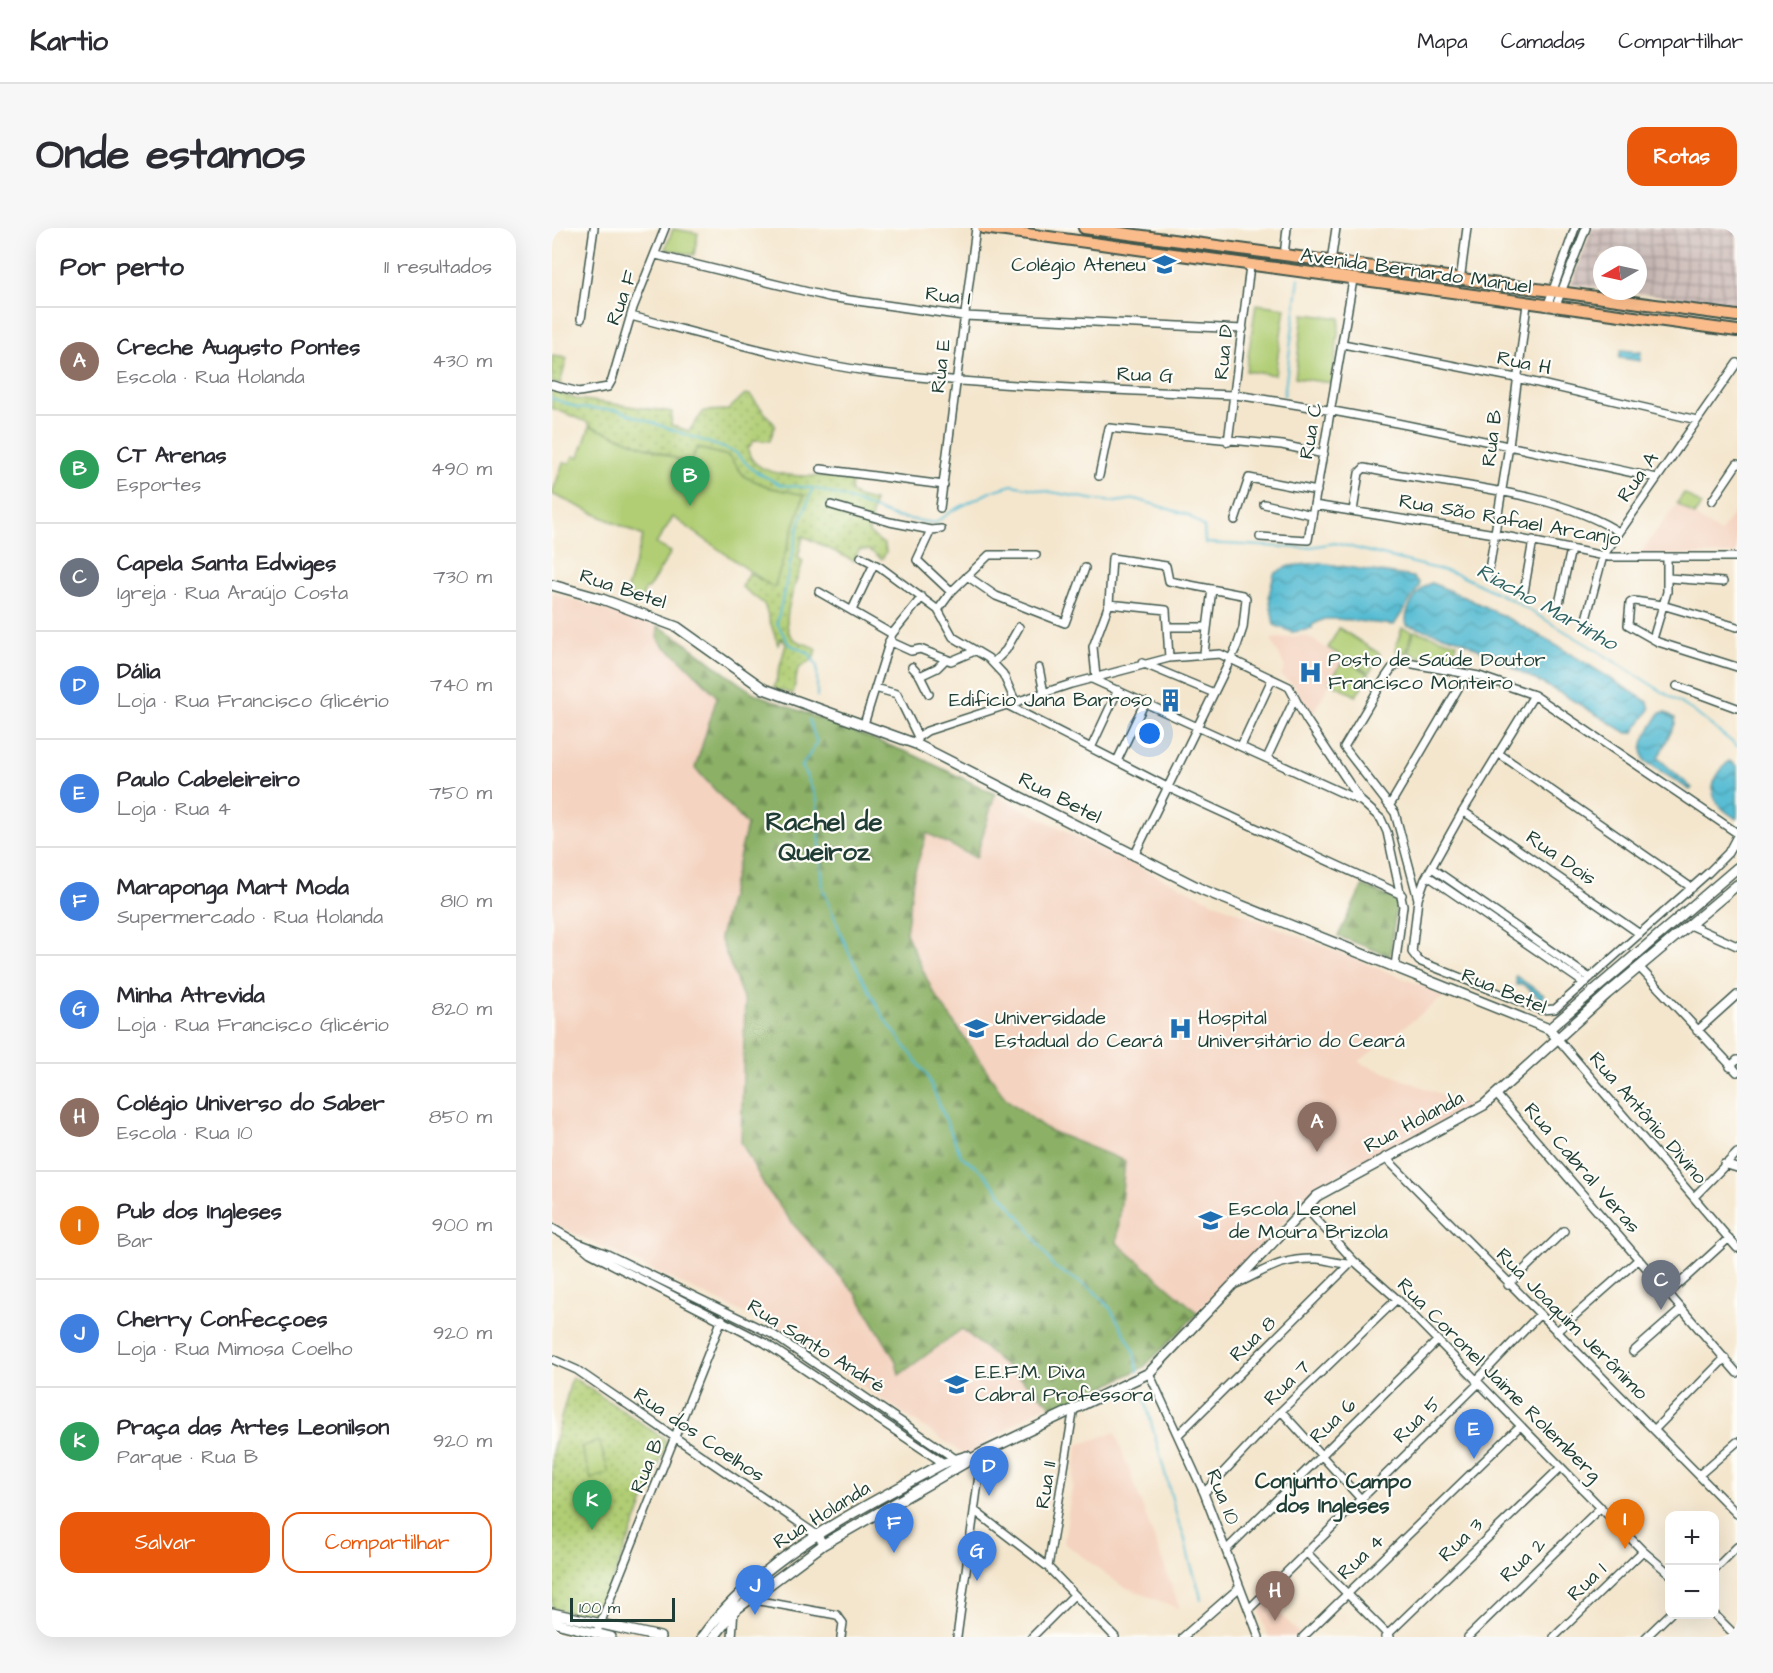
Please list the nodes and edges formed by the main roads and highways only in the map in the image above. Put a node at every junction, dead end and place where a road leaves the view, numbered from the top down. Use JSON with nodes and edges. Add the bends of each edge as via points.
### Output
{"nodes":[{"id":1,"x":983,"y":228,"type":"edge"},
{"id":2,"x":1084,"y":228,"type":"edge"},
{"id":3,"x":1098,"y":229,"type":"edge"},
{"id":4,"x":1017,"y":231,"type":"edge"},
{"id":5,"x":1034,"y":232,"type":"edge"},
{"id":6,"x":1737,"y":316,"type":"edge"},
{"id":7,"x":1737,"y":331,"type":"edge"}],
"edges":[{"from":1,"to":4,"type":"main road","name":"Avenida Bernardo Manuel"},
{"from":2,"to":3,"type":"main road","name":"Avenida Bernardo Manuel"},
{"from":3,"to":6,"type":"main road","name":"Avenida Bernardo Manuel"},
{"from":4,"to":5,"type":"main road","name":"Avenida Bernardo Manuel"},
{"from":5,"to":7,"type":"main road","name":"Avenida Bernardo Manuel","via":[[1250,266]]}]}
